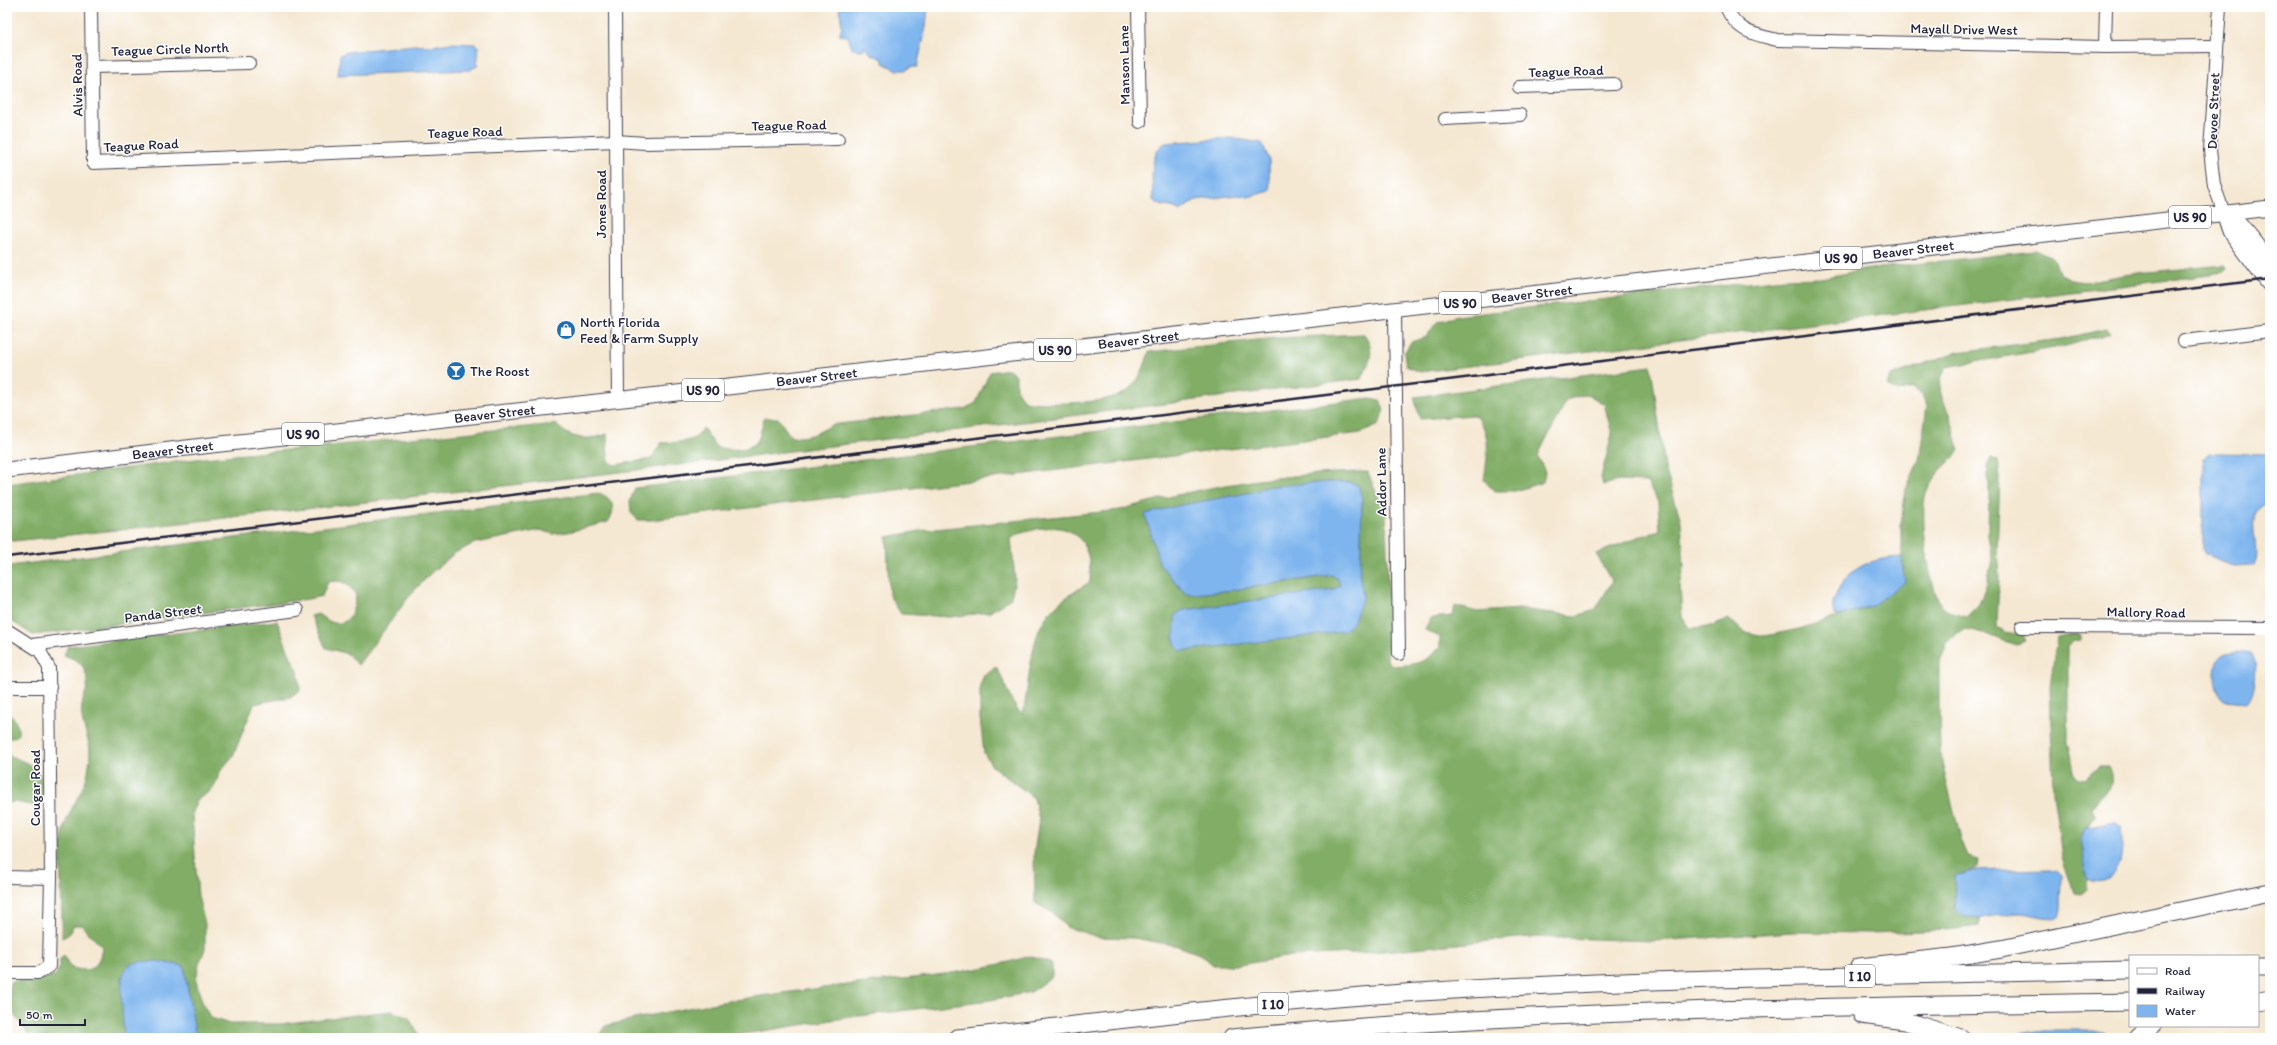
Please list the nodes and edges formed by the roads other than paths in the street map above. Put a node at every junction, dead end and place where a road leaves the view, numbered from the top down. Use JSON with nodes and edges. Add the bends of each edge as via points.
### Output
{"nodes":[{"id":1,"x":91,"y":7,"type":"edge"},
{"id":2,"x":615,"y":7,"type":"edge"},
{"id":3,"x":1138,"y":7,"type":"edge"},
{"id":4,"x":1726,"y":7,"type":"edge"},
{"id":5,"x":2106,"y":7,"type":"edge"},
{"id":6,"x":2220,"y":7,"type":"edge"},
{"id":7,"x":2215,"y":46,"type":"junction"},
{"id":8,"x":2105,"y":47,"type":"junction"},
{"id":9,"x":249,"y":63,"type":"dead end"},
{"id":10,"x":92,"y":67,"type":"junction"},
{"id":11,"x":1614,"y":84,"type":"dead end"},
{"id":12,"x":1519,"y":87,"type":"dead end"},
{"id":13,"x":1520,"y":115,"type":"dead end"},
{"id":14,"x":1445,"y":119,"type":"dead end"},
{"id":15,"x":1140,"y":122,"type":"dead end"},
{"id":16,"x":838,"y":139,"type":"dead end"},
{"id":17,"x":616,"y":141,"type":"junction"},
{"id":18,"x":93,"y":163,"type":"joint"},
{"id":19,"x":2270,"y":208,"type":"edge"},
{"id":20,"x":2224,"y":213,"type":"junction"},
{"id":21,"x":2270,"y":262,"type":"edge"},
{"id":22,"x":2270,"y":285,"type":"edge"},
{"id":23,"x":1395,"y":310,"type":"junction"},
{"id":24,"x":2270,"y":331,"type":"edge"},
{"id":25,"x":2184,"y":341,"type":"dead end"},
{"id":26,"x":618,"y":400,"type":"junction"},
{"id":27,"x":7,"y":470,"type":"edge"},
{"id":28,"x":297,"y":610,"type":"dead end"},
{"id":29,"x":2022,"y":627,"type":"dead end"},
{"id":30,"x":2270,"y":628,"type":"edge"},
{"id":31,"x":7,"y":630,"type":"edge"},
{"id":32,"x":32,"y":645,"type":"junction"},
{"id":33,"x":1399,"y":654,"type":"dead end"},
{"id":34,"x":7,"y":687,"type":"edge"},
{"id":35,"x":50,"y":687,"type":"junction"},
{"id":36,"x":7,"y":877,"type":"edge"},
{"id":37,"x":51,"y":878,"type":"junction"},
{"id":38,"x":2270,"y":892,"type":"edge"},
{"id":39,"x":2259,"y":967,"type":"edge"},
{"id":40,"x":2270,"y":967,"type":"edge"},
{"id":41,"x":2129,"y":970,"type":"edge"},
{"id":42,"x":7,"y":973,"type":"edge"},
{"id":43,"x":1770,"y":978,"type":"junction"},
{"id":44,"x":2259,"y":999,"type":"edge"},
{"id":45,"x":2270,"y":1000,"type":"edge"},
{"id":46,"x":2129,"y":1002,"type":"edge"},
{"id":47,"x":2259,"y":1003,"type":"edge"},
{"id":48,"x":1751,"y":1009,"type":"junction"},
{"id":49,"x":2150,"y":1027,"type":"edge"},
{"id":50,"x":957,"y":1038,"type":"edge"},
{"id":51,"x":1232,"y":1038,"type":"edge"},
{"id":52,"x":1961,"y":1038,"type":"edge"},
{"id":53,"x":2137,"y":1038,"type":"edge"}],
"edges":[{"from":1,"to":10,"type":"street","name":"Alvis Road"},
{"from":2,"to":17,"type":"street","name":"Jones Road"},
{"from":3,"to":15,"type":"street","name":"Manson Lane"},
{"from":4,"to":8,"type":"street","name":"Mayall Drive West","via":[[1738,26],[1754,34],[1777,40]]},
{"from":5,"to":8,"type":"street"},
{"from":6,"to":7,"type":"street","name":"Devoe Street"},
{"from":7,"to":8,"type":"street","name":"Mayall Drive West"},
{"from":7,"to":20,"type":"street","name":"Devoe Street","via":[[2210,150],[2214,185]]},
{"from":9,"to":10,"type":"street","name":"Teague Circle North"},
{"from":10,"to":18,"type":"street","name":"Alvis Road"},
{"from":11,"to":12,"type":"street","name":"Teague Road"},
{"from":13,"to":14,"type":"street"},
{"from":16,"to":17,"type":"street","name":"Teague Road","via":[[645,143]]},
{"from":17,"to":18,"type":"street","name":"Teague Road"},
{"from":17,"to":26,"type":"street","name":"Jones Road"},
{"from":19,"to":20,"type":"main road","name":"Beaver Street","number":"US 90"},
{"from":20,"to":21,"type":"main road","via":[[2240,225]]},
{"from":20,"to":22,"type":"main road","name":"Devoe Street","via":[[2230,231]]},
{"from":20,"to":23,"type":"main road","name":"Beaver Street","number":"US 90"},
{"from":23,"to":26,"type":"main road","name":"Beaver Street","number":"US 90"},
{"from":23,"to":33,"type":"street","name":"Addor Lane"},
{"from":24,"to":25,"type":"street"},
{"from":26,"to":27,"type":"main road","name":"Beaver Street","number":"US 90","via":[[225,443]]},
{"from":28,"to":32,"type":"street","name":"Panda Street"},
{"from":29,"to":30,"type":"street","name":"Mallory Road"},
{"from":31,"to":32,"type":"street","name":"Cougar Road"},
{"from":32,"to":35,"type":"street","name":"Cougar Road","via":[[45,658],[49,668]]},
{"from":34,"to":35,"type":"street"},
{"from":35,"to":37,"type":"street","name":"Cougar Road"},
{"from":36,"to":37,"type":"street"},
{"from":37,"to":42,"type":"street","name":"Cougar Road","via":[[49,966],[39,973]]},
{"from":38,"to":43,"type":"highway","via":[[2002,949]]},
{"from":39,"to":40,"type":"highway"},
{"from":41,"to":43,"type":"highway","number":"I 10"},
{"from":43,"to":50,"type":"highway","number":"I 10","via":[[1405,993],[1279,1003]]},
{"from":44,"to":45,"type":"highway"},
{"from":45,"to":47,"type":"highway"},
{"from":46,"to":48,"type":"highway","number":"I 10"},
{"from":48,"to":51,"type":"highway","number":"I 10","via":[[1433,1022]]},
{"from":48,"to":52,"type":"highway","via":[[1792,1017],[1862,1015],[1905,1021]]},
{"from":49,"to":53,"type":"highway"}]}
